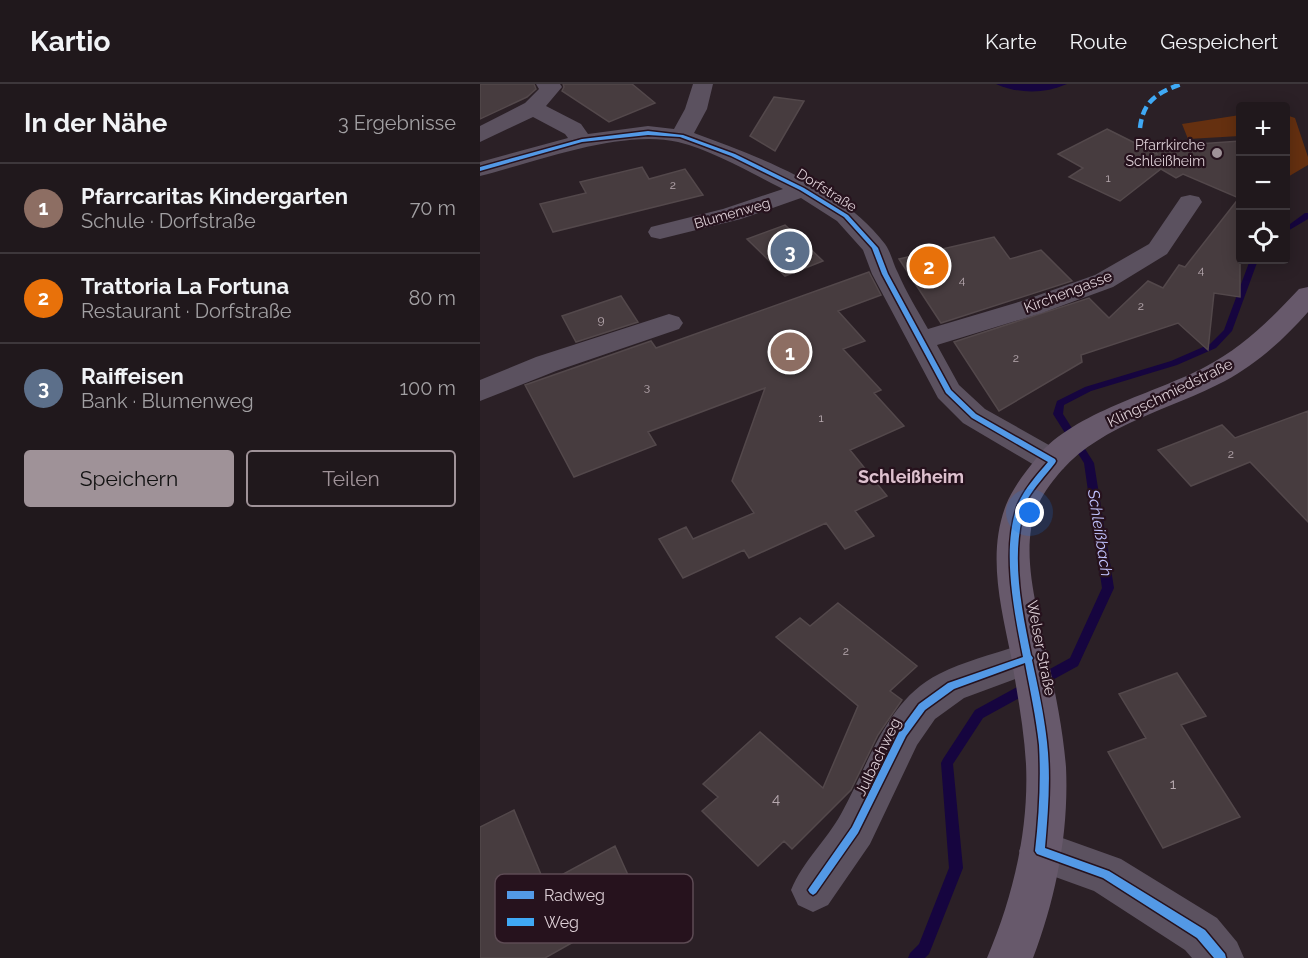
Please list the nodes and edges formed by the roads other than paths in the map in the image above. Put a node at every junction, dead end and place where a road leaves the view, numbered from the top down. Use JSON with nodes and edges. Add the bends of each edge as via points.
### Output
{"nodes":[{"id":1,"x":546,"y":84,"type":"edge"},
{"id":2,"x":703,"y":84,"type":"edge"},
{"id":3,"x":533,"y":108,"type":"junction"},
{"id":4,"x":480,"y":135,"type":"edge"},
{"id":5,"x":681,"y":136,"type":"junction"},
{"id":6,"x":582,"y":141,"type":"junction"},
{"id":7,"x":480,"y":170,"type":"edge"},
{"id":8,"x":802,"y":189,"type":"junction"},
{"id":9,"x":1190,"y":202,"type":"dead end"},
{"id":10,"x":660,"y":232,"type":"dead end"},
{"id":11,"x":1308,"y":295,"type":"edge"},
{"id":12,"x":669,"y":323,"type":"dead end"},
{"id":13,"x":920,"y":341,"type":"junction"},
{"id":14,"x":480,"y":392,"type":"edge"},
{"id":15,"x":1052,"y":460,"type":"junction"},
{"id":16,"x":1031,"y":666,"type":"junction"},
{"id":17,"x":1040,"y":851,"type":"junction"},
{"id":18,"x":813,"y":890,"type":"dead end"},
{"id":19,"x":1010,"y":958,"type":"edge"},
{"id":20,"x":1221,"y":958,"type":"edge"}],
"edges":[{"from":1,"to":3,"type":"street","via":[[552,87]]},
{"from":2,"to":5,"type":"street","via":[[696,109]]},
{"from":3,"to":4,"type":"street"},
{"from":3,"to":6,"type":"street","via":[[573,129]]},
{"from":5,"to":6,"type":"street","name":"Dorfstraße","via":[[648,133]]},
{"from":5,"to":8,"type":"street","name":"Dorfstraße","via":[[733,155]]},
{"from":6,"to":7,"type":"street","name":"Dorfstraße"},
{"from":8,"to":10,"type":"street","name":"Blumenweg","via":[[727,217]]},
{"from":8,"to":13,"type":"street","name":"Dorfstraße","via":[[846,216],[875,248]]},
{"from":9,"to":13,"type":"street","name":"Kirchengasse","via":[[1158,249],[1104,281]]},
{"from":11,"to":15,"type":"main road","name":"Klingschmiedstraße","via":[[1243,358],[1090,433]]},
{"from":12,"to":14,"type":"street","via":[[546,364]]},
{"from":13,"to":15,"type":"street","name":"Dorfstraße","via":[[948,391],[974,416]]},
{"from":15,"to":16,"type":"main road","name":"Welser Straße","via":[[1022,503],[1015,529],[1015,585]]},
{"from":16,"to":17,"type":"main road","name":"Welser Straße","via":[[1046,781]]},
{"from":16,"to":18,"type":"street","name":"Julbachweg","via":[[951,686],[922,707],[903,733],[855,830]]},
{"from":17,"to":19,"type":"main road","name":"Welser Straße","via":[[1030,903]]},
{"from":17,"to":20,"type":"street","via":[[1106,874],[1202,934]]}]}
